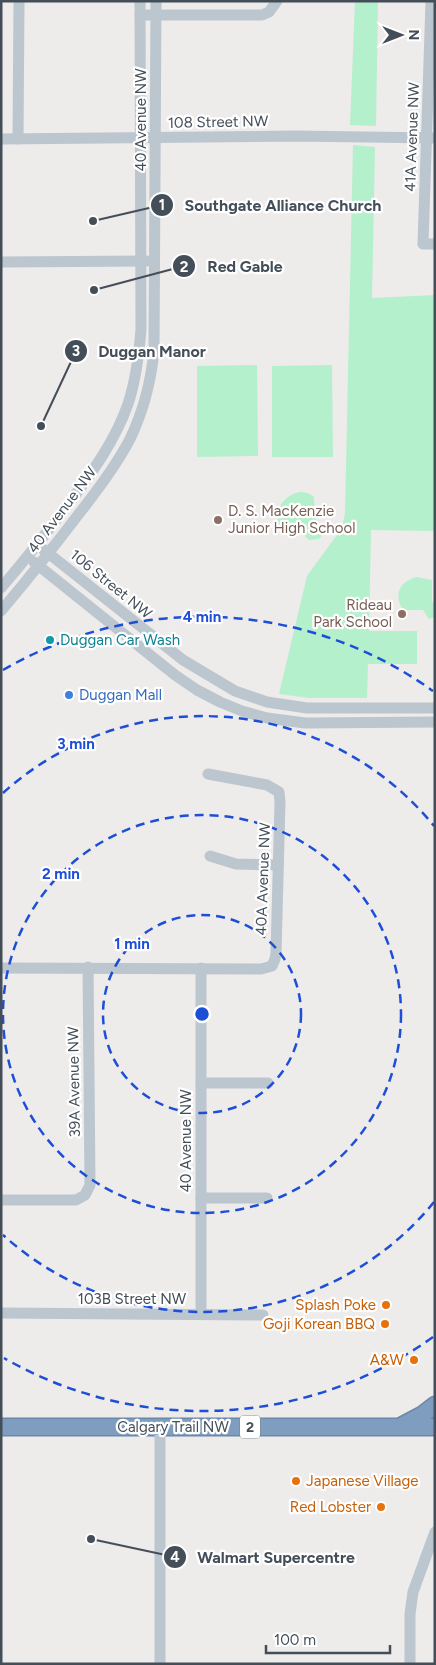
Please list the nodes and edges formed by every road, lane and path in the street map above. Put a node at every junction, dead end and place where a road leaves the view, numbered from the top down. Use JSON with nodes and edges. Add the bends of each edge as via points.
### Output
{"nodes":[{"id":1,"x":19,"y":1,"type":"edge"},
{"id":2,"x":140,"y":1,"type":"edge"},
{"id":3,"x":156,"y":1,"type":"edge"},
{"id":4,"x":277,"y":1,"type":"edge"},
{"id":5,"x":431,"y":1,"type":"edge"},
{"id":6,"x":140,"y":15,"type":"junction"},
{"id":7,"x":156,"y":15,"type":"junction"},
{"id":8,"x":432,"y":33,"type":"edge"},
{"id":9,"x":140,"y":138,"type":"junction"},
{"id":10,"x":156,"y":138,"type":"junction"},
{"id":11,"x":431,"y":138,"type":"edge"},
{"id":12,"x":1,"y":139,"type":"edge"},
{"id":13,"x":18,"y":139,"type":"junction"},
{"id":14,"x":435,"y":244,"type":"edge"},
{"id":15,"x":141,"y":261,"type":"junction"},
{"id":16,"x":156,"y":261,"type":"junction"},
{"id":17,"x":1,"y":262,"type":"edge"},
{"id":18,"x":38,"y":545,"type":"junction"},
{"id":19,"x":49,"y":554,"type":"junction"},
{"id":20,"x":28,"y":557,"type":"junction"},
{"id":21,"x":38,"y":566,"type":"junction"},
{"id":22,"x":1,"y":588,"type":"edge"},
{"id":23,"x":1,"y":611,"type":"edge"},
{"id":24,"x":435,"y":708,"type":"edge"},
{"id":25,"x":435,"y":722,"type":"edge"},
{"id":26,"x":208,"y":774,"type":"dead end"},
{"id":27,"x":210,"y":856,"type":"dead end"},
{"id":28,"x":278,"y":865,"type":"junction"},
{"id":29,"x":1,"y":968,"type":"edge"},
{"id":30,"x":88,"y":968,"type":"junction"},
{"id":31,"x":201,"y":968,"type":"junction"},
{"id":32,"x":201,"y":1083,"type":"junction"},
{"id":33,"x":268,"y":1083,"type":"dead end"},
{"id":34,"x":201,"y":1198,"type":"junction"},
{"id":35,"x":267,"y":1198,"type":"dead end"},
{"id":36,"x":1,"y":1200,"type":"edge"},
{"id":37,"x":1,"y":1313,"type":"edge"},
{"id":38,"x":201,"y":1314,"type":"junction"},
{"id":39,"x":263,"y":1315,"type":"dead end"},
{"id":40,"x":435,"y":1405,"type":"edge"},
{"id":41,"x":1,"y":1427,"type":"edge"},
{"id":42,"x":160,"y":1427,"type":"junction"},
{"id":43,"x":398,"y":1427,"type":"junction"},
{"id":44,"x":435,"y":1427,"type":"edge"},
{"id":45,"x":435,"y":1532,"type":"edge"},
{"id":46,"x":435,"y":1555,"type":"edge"},
{"id":47,"x":160,"y":1664,"type":"edge"},
{"id":48,"x":410,"y":1664,"type":"edge"},
{"id":49,"x":416,"y":1664,"type":"edge"}],
"edges":[{"from":1,"to":13,"type":"street"},
{"from":2,"to":6,"type":"street","name":"40 Avenue NW"},
{"from":3,"to":7,"type":"street","name":"40 Avenue NW"},
{"from":4,"to":7,"type":"street","via":[[274,8],[262,14]]},
{"from":5,"to":8,"type":"street","name":"41A Avenue NW"},
{"from":6,"to":7,"type":"street"},
{"from":6,"to":9,"type":"street","name":"40 Avenue NW"},
{"from":7,"to":10,"type":"street","name":"40 Avenue NW"},
{"from":8,"to":11,"type":"street","name":"41A Avenue NW"},
{"from":9,"to":10,"type":"street","name":"108 Street NW"},
{"from":9,"to":13,"type":"street","name":"108 Street NW"},
{"from":9,"to":15,"type":"street","name":"40 Avenue NW"},
{"from":10,"to":11,"type":"street","name":"108 Street NW"},
{"from":10,"to":16,"type":"street","name":"40 Avenue NW"},
{"from":11,"to":14,"type":"street","name":"41A Avenue NW","via":[[423,244]]},
{"from":12,"to":13,"type":"street","name":"108 Street NW"},
{"from":15,"to":16,"type":"street"},
{"from":15,"to":17,"type":"street"},
{"from":15,"to":18,"type":"street","name":"40 Avenue NW","via":[[140,347],[128,402],[107,449]]},
{"from":16,"to":19,"type":"street","name":"40 Avenue NW","via":[[154,357],[141,411],[116,462]]},
{"from":18,"to":19,"type":"street","name":"106 Street NW"},
{"from":18,"to":20,"type":"street"},
{"from":19,"to":21,"type":"street","name":"40 Avenue NW"},
{"from":19,"to":24,"type":"street","name":"106 Street NW","via":[[182,660],[243,694],[301,708]]},
{"from":20,"to":21,"type":"street","name":"106 Street NW"},
{"from":20,"to":22,"type":"street"},
{"from":21,"to":23,"type":"street"},
{"from":21,"to":25,"type":"street","name":"106 Street NW","via":[[175,674],[197,690],[231,707],[268,718],[305,723]]},
{"from":26,"to":28,"type":"street","name":"40A Avenue NW","via":[[267,785],[279,792]]},
{"from":27,"to":28,"type":"street","via":[[236,864]]},
{"from":28,"to":31,"type":"street","name":"40A Avenue NW","via":[[276,953],[272,966],[261,969]]},
{"from":29,"to":30,"type":"street"},
{"from":30,"to":31,"type":"street"},
{"from":30,"to":36,"type":"street","name":"39A Avenue NW","via":[[88,1191],[71,1201]]},
{"from":31,"to":32,"type":"street","name":"40 Avenue NW"},
{"from":32,"to":33,"type":"street"},
{"from":32,"to":34,"type":"street","name":"40 Avenue NW"},
{"from":34,"to":35,"type":"street"},
{"from":34,"to":38,"type":"street","name":"40 Avenue NW"},
{"from":37,"to":38,"type":"street","name":"103B Street NW"},
{"from":38,"to":39,"type":"street","name":"103B Street NW"},
{"from":40,"to":43,"type":"highway"},
{"from":41,"to":42,"type":"highway","name":"Calgary Trail NW","number":"2"},
{"from":42,"to":43,"type":"highway","name":"Calgary Trail NW","number":"2"},
{"from":42,"to":47,"type":"street"},
{"from":43,"to":44,"type":"highway","name":"Calgary Trail NW","number":"2"},
{"from":45,"to":48,"type":"street","via":[[413,1592]]},
{"from":46,"to":49,"type":"street","via":[[418,1602]]}]}
